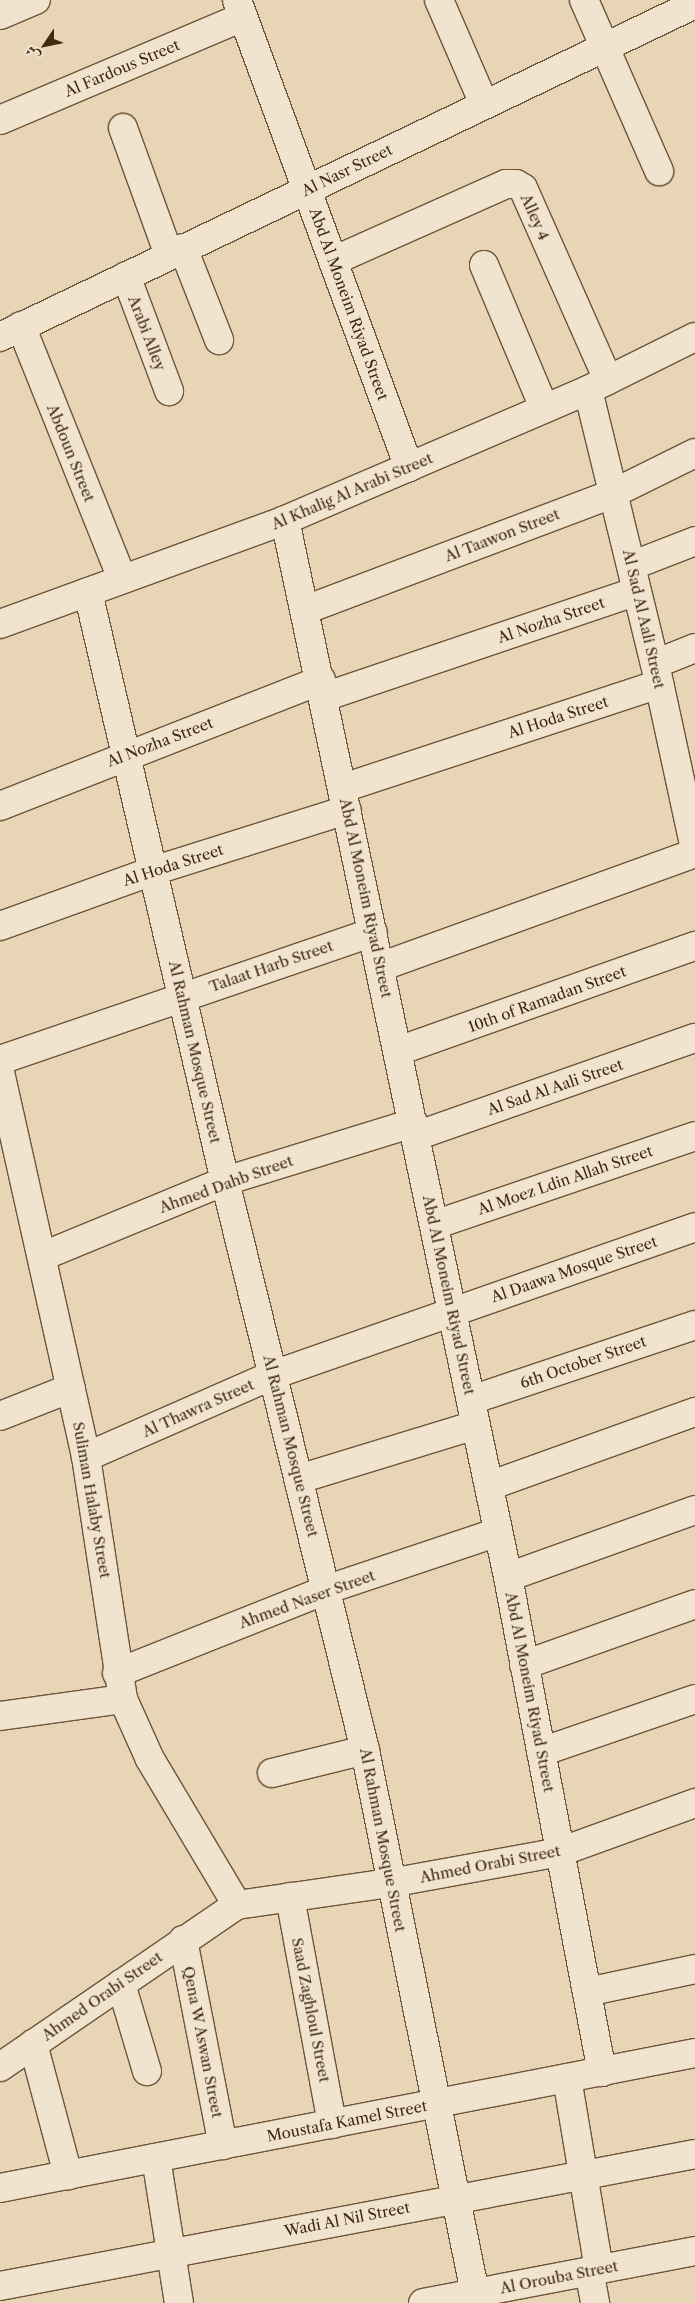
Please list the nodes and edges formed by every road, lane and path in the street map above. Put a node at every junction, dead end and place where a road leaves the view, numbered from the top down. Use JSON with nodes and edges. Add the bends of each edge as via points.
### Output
{"nodes":[{"id":1,"x":36,"y":0,"type":"edge"},
{"id":2,"x":439,"y":0,"type":"edge"},
{"id":3,"x":584,"y":0,"type":"edge"},
{"id":4,"x":695,"y":4,"type":"edge"},
{"id":5,"x":240,"y":8,"type":"edge"},
{"id":6,"x":0,"y":15,"type":"edge"},
{"id":7,"x":604,"y":47,"type":"junction"},
{"id":8,"x":484,"y":104,"type":"junction"},
{"id":9,"x":0,"y":120,"type":"edge"},
{"id":10,"x":123,"y":128,"type":"dead end"},
{"id":11,"x":658,"y":171,"type":"dead end"},
{"id":12,"x":307,"y":189,"type":"junction"},
{"id":13,"x":176,"y":252,"type":"junction"},
{"id":14,"x":333,"y":261,"type":"junction"},
{"id":15,"x":484,"y":264,"type":"dead end"},
{"id":16,"x":126,"y":276,"type":"junction"},
{"id":17,"x":10,"y":332,"type":"edge"},
{"id":18,"x":695,"y":337,"type":"edge"},
{"id":19,"x":219,"y":340,"type":"dead end"},
{"id":20,"x":598,"y":385,"type":"junction"},
{"id":21,"x":169,"y":391,"type":"dead end"},
{"id":22,"x":544,"y":408,"type":"junction"},
{"id":23,"x":695,"y":453,"type":"edge"},
{"id":24,"x":409,"y":466,"type":"junction"},
{"id":25,"x":614,"y":493,"type":"junction"},
{"id":26,"x":285,"y":520,"type":"junction"},
{"id":27,"x":695,"y":541,"type":"edge"},
{"id":28,"x":634,"y":578,"type":"junction"},
{"id":29,"x":122,"y":580,"type":"junction"},
{"id":30,"x":88,"y":592,"type":"junction"},
{"id":31,"x":305,"y":610,"type":"junction"},
{"id":32,"x":0,"y":624,"type":"edge"},
{"id":33,"x":695,"y":648,"type":"edge"},
{"id":34,"x":657,"y":674,"type":"junction"},
{"id":35,"x":322,"y":689,"type":"junction"},
{"id":36,"x":126,"y":754,"type":"junction"},
{"id":37,"x":345,"y":799,"type":"junction"},
{"id":38,"x":0,"y":806,"type":"edge"},
{"id":39,"x":695,"y":851,"type":"edge"},
{"id":40,"x":153,"y":871,"type":"junction"},
{"id":41,"x":0,"y":926,"type":"edge"},
{"id":42,"x":372,"y":932,"type":"junction"},
{"id":43,"x":695,"y":946,"type":"edge"},
{"id":44,"x":380,"y":967,"type":"junction"},
{"id":45,"x":182,"y":996,"type":"junction"},
{"id":46,"x":695,"y":1038,"type":"edge"},
{"id":47,"x":398,"y":1051,"type":"junction"},
{"id":48,"x":0,"y":1060,"type":"edge"},
{"id":49,"x":0,"y":1072,"type":"edge"},
{"id":50,"x":414,"y":1130,"type":"junction"},
{"id":51,"x":695,"y":1136,"type":"edge"},
{"id":52,"x":9,"y":1155,"type":"edge"},
{"id":53,"x":225,"y":1181,"type":"junction"},
{"id":54,"x":434,"y":1224,"type":"junction"},
{"id":55,"x":695,"y":1227,"type":"edge"},
{"id":56,"x":43,"y":1256,"type":"junction"},
{"id":57,"x":452,"y":1310,"type":"junction"},
{"id":58,"x":695,"y":1325,"type":"edge"},
{"id":59,"x":272,"y":1375,"type":"junction"},
{"id":60,"x":71,"y":1388,"type":"junction"},
{"id":61,"x":473,"y":1412,"type":"junction"},
{"id":62,"x":695,"y":1412,"type":"edge"},
{"id":63,"x":0,"y":1416,"type":"edge"},
{"id":64,"x":86,"y":1457,"type":"junction"},
{"id":65,"x":299,"y":1478,"type":"junction"},
{"id":66,"x":489,"y":1486,"type":"junction"},
{"id":67,"x":695,"y":1510,"type":"edge"},
{"id":68,"x":498,"y":1532,"type":"junction"},
{"id":69,"x":508,"y":1577,"type":"junction"},
{"id":70,"x":328,"y":1589,"type":"junction"},
{"id":71,"x":695,"y":1604,"type":"edge"},
{"id":72,"x":524,"y":1664,"type":"junction"},
{"id":73,"x":117,"y":1672,"type":"junction"},
{"id":74,"x":123,"y":1699,"type":"junction"},
{"id":75,"x":695,"y":1700,"type":"edge"},
{"id":76,"x":0,"y":1716,"type":"edge"},
{"id":77,"x":365,"y":1750,"type":"junction"},
{"id":78,"x":541,"y":1752,"type":"junction"},
{"id":79,"x":272,"y":1773,"type":"dead end"},
{"id":80,"x":695,"y":1803,"type":"edge"},
{"id":81,"x":560,"y":1852,"type":"junction"},
{"id":82,"x":390,"y":1883,"type":"junction"},
{"id":83,"x":290,"y":1897,"type":"junction"},
{"id":84,"x":237,"y":1905,"type":"junction"},
{"id":85,"x":183,"y":1940,"type":"junction"},
{"id":86,"x":695,"y":1969,"type":"edge"},
{"id":87,"x":121,"y":1984,"type":"junction"},
{"id":88,"x":587,"y":1992,"type":"junction"},
{"id":89,"x":33,"y":2044,"type":"junction"},
{"id":90,"x":695,"y":2054,"type":"edge"},
{"id":91,"x":0,"y":2068,"type":"edge"},
{"id":92,"x":148,"y":2071,"type":"dead end"},
{"id":93,"x":602,"y":2072,"type":"junction"},
{"id":94,"x":567,"y":2078,"type":"junction"},
{"id":95,"x":438,"y":2103,"type":"junction"},
{"id":96,"x":332,"y":2124,"type":"junction"},
{"id":97,"x":223,"y":2145,"type":"junction"},
{"id":98,"x":695,"y":2154,"type":"edge"},
{"id":99,"x":156,"y":2158,"type":"junction"},
{"id":100,"x":583,"y":2174,"type":"junction"},
{"id":101,"x":68,"y":2175,"type":"junction"},
{"id":102,"x":0,"y":2188,"type":"edge"},
{"id":103,"x":456,"y":2198,"type":"junction"},
{"id":104,"x":695,"y":2251,"type":"edge"},
{"id":105,"x":171,"y":2253,"type":"junction"},
{"id":106,"x":594,"y":2270,"type":"junction"},
{"id":107,"x":0,"y":2286,"type":"edge"},
{"id":108,"x":476,"y":2298,"type":"edge"},
{"id":109,"x":179,"y":2303,"type":"edge"},
{"id":110,"x":423,"y":2303,"type":"edge"},
{"id":111,"x":595,"y":2303,"type":"edge"}],
"edges":[{"from":1,"to":6,"type":"street"},
{"from":2,"to":8,"type":"street"},
{"from":3,"to":7,"type":"street"},
{"from":4,"to":7,"type":"street","name":"Al Nasr Street"},
{"from":5,"to":9,"type":"street","name":"Al Fardous Street"},
{"from":5,"to":12,"type":"street","name":"Abd Al Moneim Riyad Street"},
{"from":7,"to":8,"type":"street","name":"Al Nasr Street"},
{"from":7,"to":11,"type":"street"},
{"from":8,"to":12,"type":"street","name":"Al Nasr Street"},
{"from":10,"to":13,"type":"street"},
{"from":12,"to":13,"type":"street","name":"Al Nasr Street"},
{"from":12,"to":14,"type":"street","name":"Abd Al Moneim Riyad Street"},
{"from":13,"to":16,"type":"street","name":"Al Nasr Street"},
{"from":13,"to":19,"type":"street"},
{"from":14,"to":20,"type":"street","name":"Alley 4","via":[[506,184],[516,184],[523,188]]},
{"from":14,"to":24,"type":"street","name":"Abd Al Moneim Riyad Street"},
{"from":15,"to":22,"type":"street"},
{"from":16,"to":17,"type":"street","name":"Al Nasr Street"},
{"from":16,"to":21,"type":"street","name":"Arabi Alley"},
{"from":17,"to":29,"type":"street","name":"Abdoun Street"},
{"from":18,"to":20,"type":"street","name":"Al Khalig Al Arabi Street"},
{"from":20,"to":22,"type":"street","name":"Al Khalig Al Arabi Street"},
{"from":20,"to":25,"type":"street","name":"Al Sad Al Aali Street"},
{"from":22,"to":24,"type":"street","name":"Al Khalig Al Arabi Street"},
{"from":23,"to":25,"type":"street","name":"Al Taawon Street"},
{"from":24,"to":26,"type":"street","name":"Al Khalig Al Arabi Street"},
{"from":25,"to":28,"type":"street","name":"Al Sad Al Aali Street"},
{"from":25,"to":31,"type":"street","name":"Al Taawon Street"},
{"from":26,"to":29,"type":"street","name":"Al Khalig Al Arabi Street"},
{"from":26,"to":31,"type":"street","name":"Abd Al Moneim Riyad Street"},
{"from":27,"to":28,"type":"street","name":"Al Nozha Street"},
{"from":28,"to":34,"type":"street","name":"Al Sad Al Aali Street"},
{"from":28,"to":35,"type":"street","name":"Al Nozha Street"},
{"from":29,"to":30,"type":"street","name":"Al Khalig Al Arabi Street"},
{"from":30,"to":32,"type":"street","name":"Al Khalig Al Arabi Street"},
{"from":30,"to":36,"type":"street","name":"Al Rahman Mosque Street"},
{"from":31,"to":35,"type":"street","name":"Abd Al Moneim Riyad Street"},
{"from":33,"to":34,"type":"street","name":"Al Hoda Street"},
{"from":34,"to":37,"type":"street","name":"Al Hoda Street"},
{"from":34,"to":39,"type":"street","name":"Al Sad Al Aali Street"},
{"from":35,"to":36,"type":"street","name":"Al Nozha Street"},
{"from":35,"to":37,"type":"street","name":"Abd Al Moneim Riyad Street"},
{"from":36,"to":38,"type":"street","name":"Al Nozha Street"},
{"from":36,"to":40,"type":"street","name":"Al Rahman Mosque Street"},
{"from":37,"to":40,"type":"street","name":"Al Hoda Street"},
{"from":37,"to":42,"type":"street","name":"Abd Al Moneim Riyad Street"},
{"from":39,"to":44,"type":"street"},
{"from":40,"to":41,"type":"street","name":"Al Hoda Street"},
{"from":40,"to":45,"type":"street","name":"Al Rahman Mosque Street"},
{"from":42,"to":44,"type":"street","name":"Abd Al Moneim Riyad Street"},
{"from":42,"to":45,"type":"street","name":"Talaat Harb Street"},
{"from":43,"to":47,"type":"street","name":"10th of Ramadan Street"},
{"from":44,"to":47,"type":"street","name":"Abd Al Moneim Riyad Street"},
{"from":45,"to":48,"type":"street","name":"Talaat Harb Street"},
{"from":45,"to":53,"type":"street","name":"Al Rahman Mosque Street"},
{"from":46,"to":50,"type":"street","name":"Al Sad Al Aali Street"},
{"from":47,"to":50,"type":"street","name":"Abd Al Moneim Riyad Street"},
{"from":49,"to":52,"type":"street","name":"Suliman Halaby Street"},
{"from":50,"to":53,"type":"street","name":"Ahmed Dahb Street"},
{"from":50,"to":54,"type":"street","name":"Abd Al Moneim Riyad Street"},
{"from":51,"to":54,"type":"street","name":"Al Moez Ldin Allah Street"},
{"from":52,"to":56,"type":"street","name":"Suliman Halaby Street"},
{"from":53,"to":56,"type":"street","name":"Ahmed Dahb Street"},
{"from":53,"to":59,"type":"street","name":"Al Rahman Mosque Street"},
{"from":54,"to":57,"type":"street","name":"Abd Al Moneim Riyad Street"},
{"from":55,"to":57,"type":"street","name":"Al Daawa Mosque Street"},
{"from":56,"to":60,"type":"street","name":"Suliman Halaby Street"},
{"from":57,"to":59,"type":"street","name":"Al Thawra Street"},
{"from":57,"to":61,"type":"street","name":"Abd Al Moneim Riyad Street"},
{"from":58,"to":61,"type":"street","name":"6th October Street"},
{"from":59,"to":64,"type":"street","name":"Al Thawra Street"},
{"from":59,"to":65,"type":"street","name":"Al Rahman Mosque Street"},
{"from":60,"to":63,"type":"street"},
{"from":60,"to":64,"type":"street","name":"Suliman Halaby Street"},
{"from":61,"to":65,"type":"street","name":"6th October Street"},
{"from":61,"to":66,"type":"street","name":"Abd Al Moneim Riyad Street"},
{"from":62,"to":66,"type":"street"},
{"from":64,"to":73,"type":"street","name":"Suliman Halaby Street","via":[[114,1627]]},
{"from":65,"to":70,"type":"street","name":"Al Rahman Mosque Street"},
{"from":66,"to":68,"type":"street","name":"Abd Al Moneim Riyad Street"},
{"from":67,"to":69,"type":"street"},
{"from":68,"to":69,"type":"street","name":"Abd Al Moneim Riyad Street"},
{"from":68,"to":70,"type":"street","name":"Ahmed Naser Street"},
{"from":69,"to":72,"type":"street","name":"Abd Al Moneim Riyad Street"},
{"from":70,"to":73,"type":"street","name":"Ahmed Naser Street"},
{"from":70,"to":77,"type":"street","name":"Al Rahman Mosque Street"},
{"from":71,"to":72,"type":"street"},
{"from":72,"to":78,"type":"street","name":"Abd Al Moneim Riyad Street"},
{"from":73,"to":74,"type":"street","name":"Suliman Halaby Street"},
{"from":74,"to":76,"type":"street"},
{"from":74,"to":84,"type":"street","name":"Suliman Halaby Street","via":[[150,1759]]},
{"from":75,"to":78,"type":"street"},
{"from":77,"to":79,"type":"street"},
{"from":77,"to":82,"type":"street","name":"Al Rahman Mosque Street"},
{"from":78,"to":81,"type":"street","name":"Abd Al Moneim Riyad Street"},
{"from":80,"to":81,"type":"street","name":"Ahmed Orabi Street"},
{"from":81,"to":82,"type":"street","name":"Ahmed Orabi Street"},
{"from":81,"to":88,"type":"street","name":"Abd Al Moneim Riyad Street"},
{"from":82,"to":83,"type":"street","name":"Ahmed Orabi Street"},
{"from":82,"to":95,"type":"street","name":"Al Rahman Mosque Street"},
{"from":83,"to":84,"type":"street","name":"Ahmed Orabi Street"},
{"from":83,"to":96,"type":"street","name":"Saad Zaghloul Street"},
{"from":84,"to":85,"type":"street","name":"Ahmed Orabi Street"},
{"from":85,"to":87,"type":"street","name":"Ahmed Orabi Street"},
{"from":85,"to":97,"type":"street","name":"Qena W Aswan Street"},
{"from":86,"to":88,"type":"street"},
{"from":87,"to":89,"type":"street","name":"Ahmed Orabi Street"},
{"from":87,"to":92,"type":"street"},
{"from":88,"to":93,"type":"street","name":"Abd Al Moneim Riyad Street"},
{"from":89,"to":91,"type":"street","name":"Ahmed Orabi Street"},
{"from":89,"to":101,"type":"street"},
{"from":90,"to":93,"type":"street","name":"Moustafa Kamel Street"},
{"from":93,"to":94,"type":"street","name":"Moustafa Kamel Street"},
{"from":94,"to":95,"type":"street","name":"Moustafa Kamel Street"},
{"from":94,"to":100,"type":"street"},
{"from":95,"to":96,"type":"street","name":"Moustafa Kamel Street"},
{"from":95,"to":103,"type":"street","name":"Al Rahman Mosque Street"},
{"from":96,"to":97,"type":"street","name":"Moustafa Kamel Street"},
{"from":97,"to":99,"type":"street","name":"Moustafa Kamel Street"},
{"from":98,"to":100,"type":"street","name":"Wadi Al Nil Street"},
{"from":99,"to":101,"type":"street","name":"Moustafa Kamel Street"},
{"from":99,"to":105,"type":"street"},
{"from":100,"to":103,"type":"street","name":"Wadi Al Nil Street"},
{"from":100,"to":106,"type":"street"},
{"from":101,"to":102,"type":"street","name":"Moustafa Kamel Street"},
{"from":103,"to":105,"type":"street","name":"Wadi Al Nil Street"},
{"from":103,"to":108,"type":"street","name":"Al Rahman Mosque Street"},
{"from":104,"to":106,"type":"street","name":"Al Orouba Street"},
{"from":105,"to":107,"type":"street","name":"Wadi Al Nil Street"},
{"from":105,"to":109,"type":"street"},
{"from":106,"to":108,"type":"street","name":"Al Orouba Street"},
{"from":106,"to":111,"type":"street"},
{"from":108,"to":110,"type":"street","name":"Al Orouba Street"}]}
